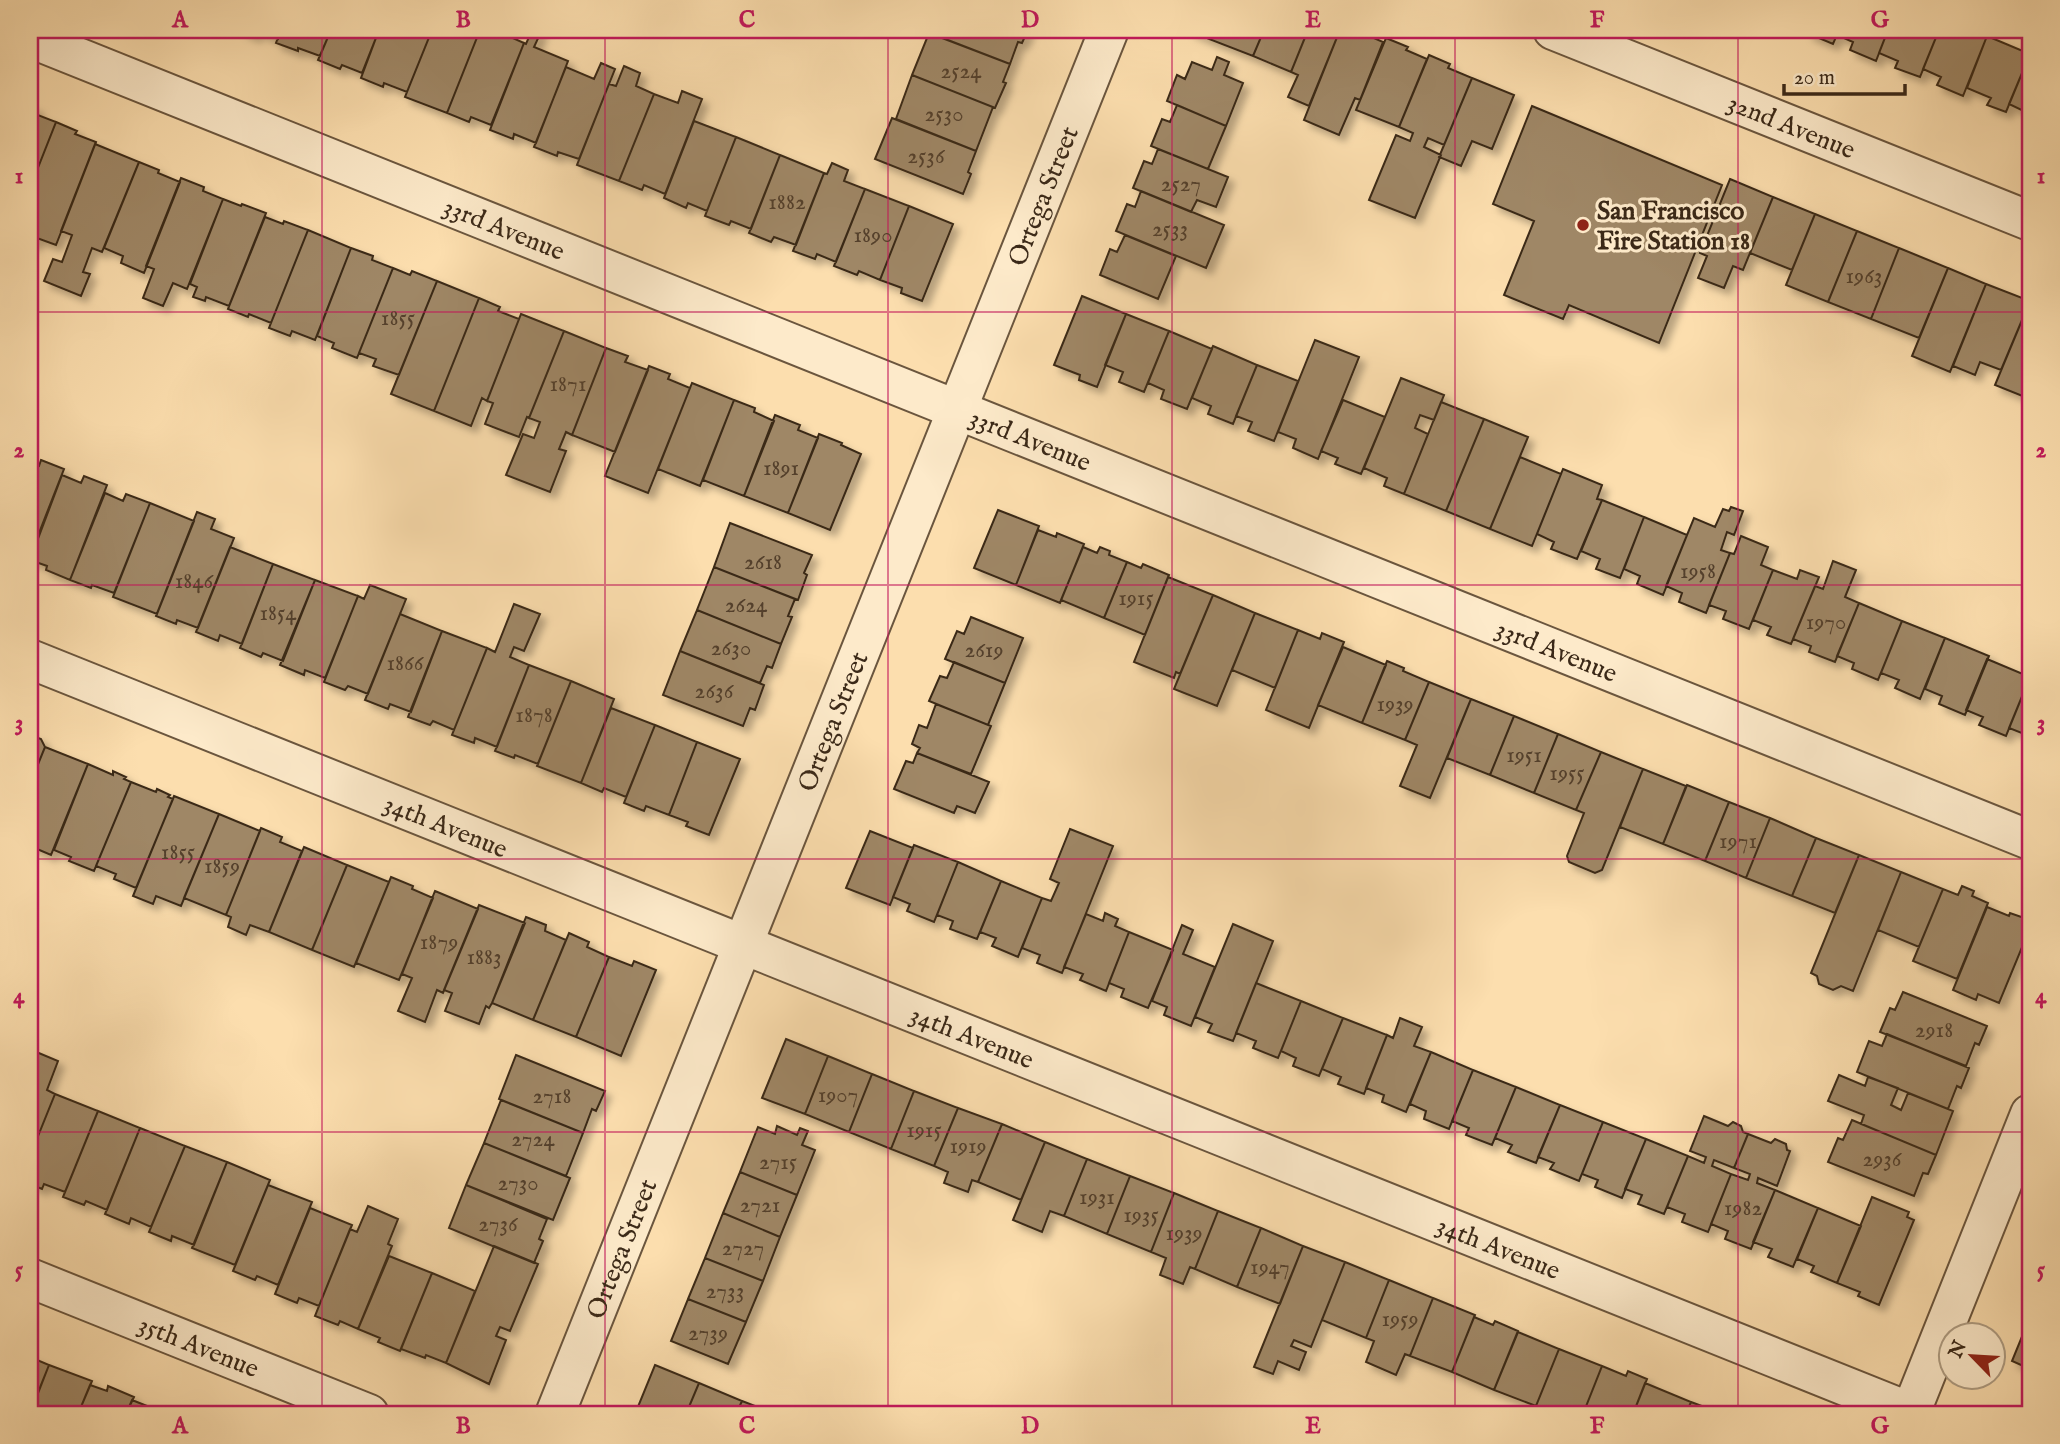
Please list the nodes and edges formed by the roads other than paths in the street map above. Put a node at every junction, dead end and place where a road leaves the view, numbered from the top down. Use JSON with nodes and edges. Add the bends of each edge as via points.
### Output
{"nodes":[{"id":1,"x":1109,"y":30,"type":"edge"},
{"id":2,"x":1553,"y":30,"type":"edge"},
{"id":3,"x":30,"y":38,"type":"edge"},
{"id":4,"x":2030,"y":221,"type":"edge"},
{"id":5,"x":957,"y":410,"type":"junction"},
{"id":6,"x":30,"y":659,"type":"edge"},
{"id":7,"x":2030,"y":839,"type":"edge"},
{"id":8,"x":743,"y":945,"type":"junction"},
{"id":9,"x":2030,"y":1114,"type":"edge"},
{"id":10,"x":30,"y":1279,"type":"edge"},
{"id":11,"x":369,"y":1414,"type":"edge"},
{"id":12,"x":555,"y":1414,"type":"edge"},
{"id":13,"x":1912,"y":1414,"type":"edge"}],
"edges":[{"from":1,"to":5,"type":"street","name":"Ortega Street"},
{"from":2,"to":4,"type":"street","name":"32nd Avenue"},
{"from":3,"to":5,"type":"street","name":"33rd Avenue"},
{"from":5,"to":7,"type":"street","name":"33rd Avenue"},
{"from":5,"to":8,"type":"street","name":"Ortega Street"},
{"from":6,"to":8,"type":"street","name":"34th Avenue"},
{"from":8,"to":12,"type":"street","name":"Ortega Street"},
{"from":8,"to":13,"type":"street","name":"34th Avenue"},
{"from":9,"to":13,"type":"street"},
{"from":10,"to":11,"type":"street","name":"35th Avenue"}]}
